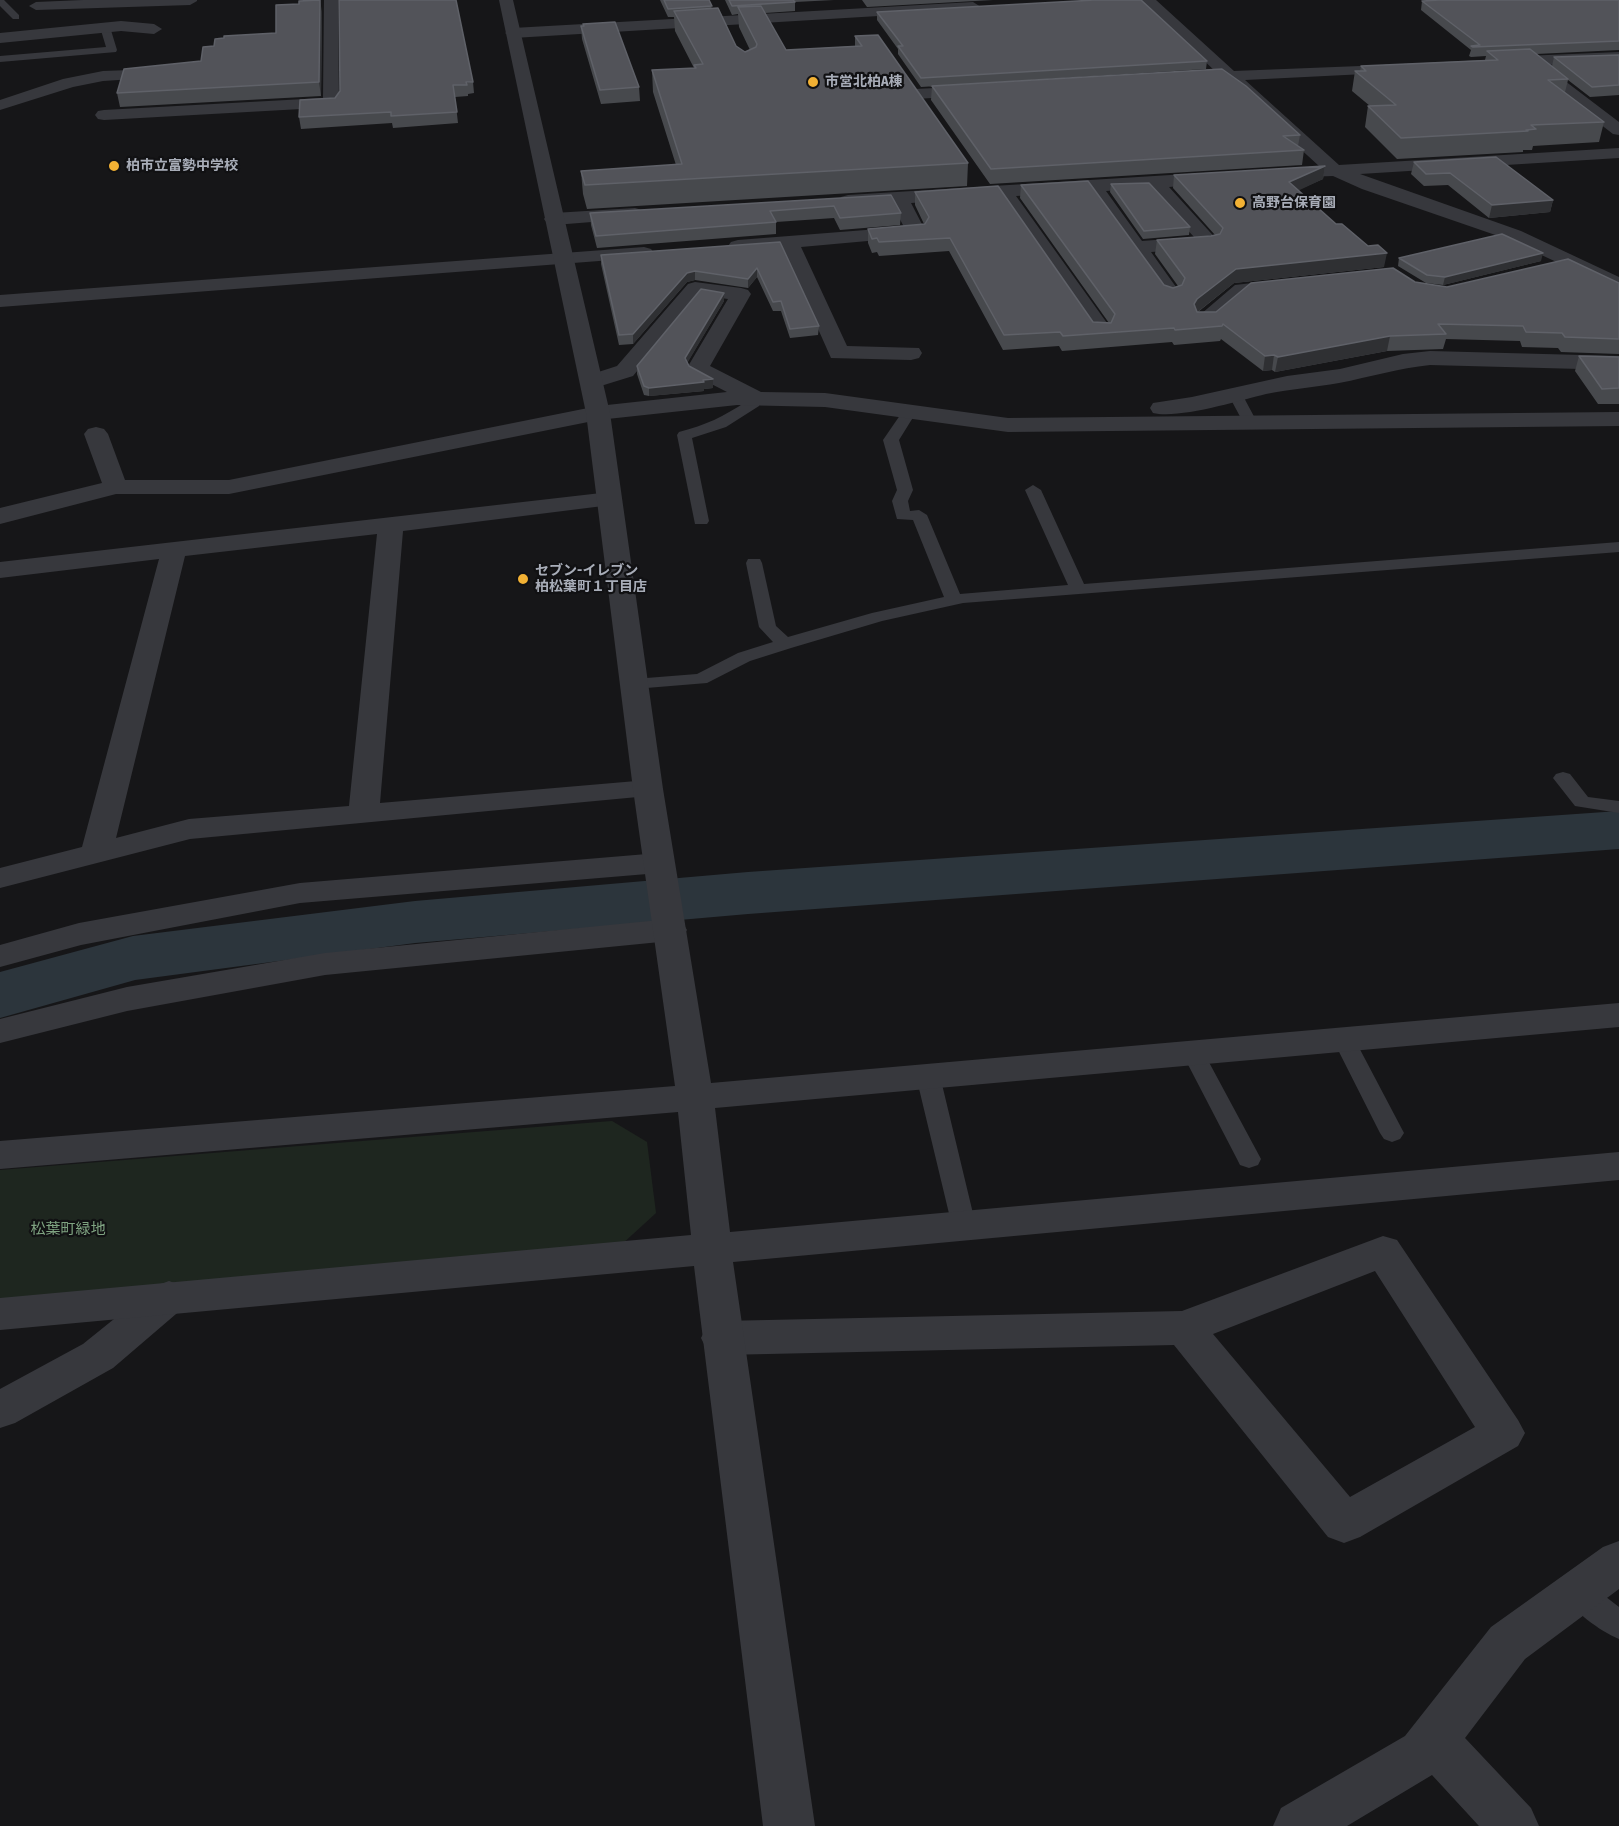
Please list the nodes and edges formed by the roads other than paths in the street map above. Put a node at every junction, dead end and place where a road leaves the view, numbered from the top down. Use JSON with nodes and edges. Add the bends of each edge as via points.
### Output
{"nodes":[{"id":1,"x":331,"y":0,"type":"edge"},
{"id":2,"x":506,"y":0,"type":"edge"},
{"id":3,"x":847,"y":0,"type":"edge"},
{"id":4,"x":1147,"y":0,"type":"edge"},
{"id":5,"x":0,"y":2,"type":"edge"},
{"id":6,"x":42,"y":3,"type":"edge"},
{"id":7,"x":189,"y":5,"type":"edge"},
{"id":8,"x":989,"y":6,"type":"edge"},
{"id":9,"x":859,"y":13,"type":"junction"},
{"id":10,"x":723,"y":16,"type":"junction"},
{"id":11,"x":16,"y":17,"type":"junction"},
{"id":12,"x":0,"y":25,"type":"edge"},
{"id":13,"x":105,"y":27,"type":"junction"},
{"id":14,"x":154,"y":28,"type":"dead end"},
{"id":15,"x":872,"y":31,"type":"dead end"},
{"id":16,"x":513,"y":33,"type":"junction"},
{"id":17,"x":0,"y":38,"type":"edge"},
{"id":18,"x":734,"y":39,"type":"edge"},
{"id":19,"x":1619,"y":57,"type":"edge"},
{"id":20,"x":0,"y":59,"type":"edge"},
{"id":21,"x":1529,"y":61,"type":"junction"},
{"id":22,"x":1488,"y":63,"type":"edge"},
{"id":23,"x":1420,"y":66,"type":"edge"},
{"id":24,"x":159,"y":74,"type":"edge"},
{"id":25,"x":1229,"y":75,"type":"junction"},
{"id":26,"x":1170,"y":79,"type":"edge"},
{"id":27,"x":987,"y":91,"type":"edge"},
{"id":28,"x":0,"y":105,"type":"edge"},
{"id":29,"x":928,"y":112,"type":"edge"},
{"id":30,"x":104,"y":115,"type":"dead end"},
{"id":31,"x":1619,"y":130,"type":"edge"},
{"id":32,"x":1619,"y":153,"type":"edge"},
{"id":33,"x":1334,"y":170,"type":"junction"},
{"id":34,"x":971,"y":175,"type":"dead end"},
{"id":35,"x":1262,"y":175,"type":"edge"},
{"id":36,"x":1238,"y":176,"type":"edge"},
{"id":37,"x":1154,"y":182,"type":"junction"},
{"id":38,"x":1093,"y":186,"type":"junction"},
{"id":39,"x":994,"y":193,"type":"junction"},
{"id":40,"x":899,"y":198,"type":"junction"},
{"id":41,"x":833,"y":202,"type":"edge"},
{"id":42,"x":659,"y":212,"type":"edge"},
{"id":43,"x":554,"y":219,"type":"junction"},
{"id":44,"x":789,"y":242,"type":"junction"},
{"id":45,"x":718,"y":247,"type":"edge"},
{"id":46,"x":1137,"y":247,"type":"junction"},
{"id":47,"x":658,"y":252,"type":"edge"},
{"id":48,"x":563,"y":259,"type":"junction"},
{"id":49,"x":1571,"y":263,"type":"junction"},
{"id":50,"x":1536,"y":271,"type":"edge"},
{"id":51,"x":1312,"y":282,"type":"edge"},
{"id":52,"x":1619,"y":285,"type":"edge"},
{"id":53,"x":1171,"y":294,"type":"edge"},
{"id":54,"x":0,"y":301,"type":"edge"},
{"id":55,"x":1205,"y":320,"type":"edge"},
{"id":56,"x":1101,"y":330,"type":"edge"},
{"id":57,"x":912,"y":353,"type":"dead end"},
{"id":58,"x":1619,"y":363,"type":"edge"},
{"id":59,"x":591,"y":382,"type":"junction"},
{"id":60,"x":1235,"y":394,"type":"junction"},
{"id":61,"x":754,"y":397,"type":"junction"},
{"id":62,"x":910,"y":411,"type":"junction"},
{"id":63,"x":598,"y":413,"type":"junction"},
{"id":64,"x":1619,"y":419,"type":"edge"},
{"id":65,"x":1251,"y":424,"type":"junction"},
{"id":66,"x":1109,"y":425,"type":"junction"},
{"id":67,"x":96,"y":434,"type":"dead end"},
{"id":68,"x":116,"y":487,"type":"junction"},
{"id":69,"x":1033,"y":490,"type":"dead end"},
{"id":70,"x":610,"y":499,"type":"junction"},
{"id":71,"x":0,"y":516,"type":"edge"},
{"id":72,"x":701,"y":520,"type":"dead end"},
{"id":73,"x":391,"y":524,"type":"junction"},
{"id":74,"x":1619,"y":546,"type":"edge"},
{"id":75,"x":174,"y":550,"type":"junction"},
{"id":76,"x":754,"y":563,"type":"dead end"},
{"id":77,"x":0,"y":570,"type":"edge"},
{"id":78,"x":1078,"y":589,"type":"junction"},
{"id":79,"x":954,"y":600,"type":"junction"},
{"id":80,"x":785,"y":644,"type":"junction"},
{"id":81,"x":634,"y":684,"type":"junction"},
{"id":82,"x":1563,"y":778,"type":"dead end"},
{"id":83,"x":648,"y":789,"type":"junction"},
{"id":84,"x":1619,"y":807,"type":"edge"},
{"id":85,"x":364,"y":813,"type":"junction"},
{"id":86,"x":96,"y":853,"type":"junction"},
{"id":87,"x":660,"y":870,"type":"junction"},
{"id":88,"x":0,"y":878,"type":"edge"},
{"id":89,"x":669,"y":925,"type":"junction"},
{"id":90,"x":0,"y":956,"type":"edge"},
{"id":91,"x":1619,"y":1015,"type":"edge"},
{"id":92,"x":0,"y":1031,"type":"edge"},
{"id":93,"x":1344,"y":1040,"type":"junction"},
{"id":94,"x":1193,"y":1053,"type":"junction"},
{"id":95,"x":928,"y":1077,"type":"junction"},
{"id":96,"x":695,"y":1097,"type":"junction"},
{"id":97,"x":1392,"y":1133,"type":"dead end"},
{"id":98,"x":0,"y":1155,"type":"edge"},
{"id":99,"x":1249,"y":1159,"type":"dead end"},
{"id":100,"x":1619,"y":1166,"type":"edge"},
{"id":101,"x":964,"y":1226,"type":"junction"},
{"id":102,"x":714,"y":1249,"type":"junction"},
{"id":103,"x":169,"y":1298,"type":"junction"},
{"id":104,"x":0,"y":1314,"type":"edge"},
{"id":105,"x":1184,"y":1328,"type":"junction"},
{"id":106,"x":722,"y":1338,"type":"junction"},
{"id":107,"x":0,"y":1410,"type":"edge"},
{"id":108,"x":1619,"y":1562,"type":"edge"},
{"id":109,"x":1578,"y":1592,"type":"junction"},
{"id":110,"x":1619,"y":1625,"type":"edge"},
{"id":111,"x":1433,"y":1740,"type":"junction"},
{"id":112,"x":789,"y":1826,"type":"edge"},
{"id":113,"x":1299,"y":1826,"type":"edge"},
{"id":114,"x":1514,"y":1826,"type":"edge"}],
"edges":[{"from":1,"to":30,"type":"street","via":[[331,104]]},
{"from":2,"to":16,"type":"street"},
{"from":3,"to":9,"type":"street"},
{"from":4,"to":25,"type":"street"},
{"from":5,"to":11,"type":"lane"},
{"from":6,"to":7,"type":"street"},
{"from":6,"to":11,"type":"street"},
{"from":8,"to":9,"type":"street"},
{"from":9,"to":10,"type":"street"},
{"from":9,"to":15,"type":"street"},
{"from":10,"to":16,"type":"street"},
{"from":10,"to":18,"type":"street"},
{"from":11,"to":12,"type":"street"},
{"from":13,"to":14,"type":"street"},
{"from":13,"to":17,"type":"street"},
{"from":13,"to":20,"type":"lane","via":[[112,50]]},
{"from":16,"to":43,"type":"street"},
{"from":19,"to":21,"type":"street"},
{"from":21,"to":22,"type":"street"},
{"from":21,"to":31,"type":"street"},
{"from":23,"to":25,"type":"street"},
{"from":24,"to":28,"type":"street","via":[[103,76]]},
{"from":25,"to":26,"type":"street"},
{"from":25,"to":33,"type":"street"},
{"from":27,"to":29,"type":"street","via":[[912,90]]},
{"from":32,"to":33,"type":"street"},
{"from":33,"to":35,"type":"street"},
{"from":33,"to":49,"type":"street","via":[[1514,235]]},
{"from":34,"to":39,"type":"street"},
{"from":36,"to":37,"type":"street"},
{"from":37,"to":38,"type":"street"},
{"from":37,"to":46,"type":"street","via":[[1209,242]]},
{"from":38,"to":39,"type":"street"},
{"from":38,"to":46,"type":"street"},
{"from":39,"to":40,"type":"street"},
{"from":39,"to":56,"type":"street"},
{"from":40,"to":41,"type":"street"},
{"from":40,"to":44,"type":"street","via":[[916,232]]},
{"from":42,"to":43,"type":"street"},
{"from":43,"to":48,"type":"street"},
{"from":44,"to":45,"type":"street"},
{"from":44,"to":57,"type":"street","via":[[839,353]]},
{"from":46,"to":53,"type":"street"},
{"from":47,"to":48,"type":"street"},
{"from":48,"to":54,"type":"street"},
{"from":48,"to":59,"type":"street"},
{"from":49,"to":50,"type":"street"},
{"from":49,"to":52,"type":"street"},
{"from":51,"to":55,"type":"street","via":[[1242,289]]},
{"from":58,"to":60,"type":"street","via":[[1430,358]]},
{"from":59,"to":61,"type":"street","via":[[625,371],[695,288],[741,294],[698,368]]},
{"from":59,"to":63,"type":"street"},
{"from":60,"to":65,"type":"lane"},
{"from":60,"to":66,"type":"street","via":[[1192,405],[1115,410]]},
{"from":61,"to":62,"type":"street","via":[[825,400]]},
{"from":61,"to":63,"type":"street"},
{"from":61,"to":72,"type":"lane","via":[[754,403],[724,423],[684,435]]},
{"from":62,"to":66,"type":"street","via":[[1008,425]]},
{"from":62,"to":79,"type":"lane","via":[[891,440],[905,490],[900,501],[903,516],[919,515]]},
{"from":63,"to":68,"type":"street","via":[[229,487]]},
{"from":63,"to":70,"type":"street"},
{"from":64,"to":65,"type":"street"},
{"from":65,"to":66,"type":"street"},
{"from":67,"to":68,"type":"street"},
{"from":68,"to":71,"type":"street"},
{"from":69,"to":78,"type":"lane"},
{"from":70,"to":73,"type":"street"},
{"from":70,"to":81,"type":"street"},
{"from":73,"to":75,"type":"street"},
{"from":73,"to":85,"type":"street"},
{"from":74,"to":78,"type":"lane"},
{"from":75,"to":77,"type":"street"},
{"from":75,"to":86,"type":"street"},
{"from":76,"to":80,"type":"lane","via":[[768,627]]},
{"from":78,"to":79,"type":"lane"},
{"from":79,"to":80,"type":"lane"},
{"from":80,"to":81,"type":"lane","via":[[744,657],[701,679]]},
{"from":81,"to":83,"type":"street"},
{"from":82,"to":84,"type":"lane","via":[[1582,802]]},
{"from":83,"to":85,"type":"street"},
{"from":83,"to":87,"type":"street"},
{"from":85,"to":86,"type":"street","via":[[189,829]]},
{"from":86,"to":88,"type":"street"},
{"from":87,"to":89,"type":"street"},
{"from":87,"to":90,"type":"street","via":[[300,893],[79,934]]},
{"from":89,"to":92,"type":"street","via":[[325,964],[127,999]]},
{"from":89,"to":96,"type":"street"},
{"from":91,"to":93,"type":"street"},
{"from":93,"to":94,"type":"street"},
{"from":93,"to":97,"type":"lane"},
{"from":94,"to":95,"type":"street"},
{"from":94,"to":99,"type":"lane"},
{"from":95,"to":96,"type":"street"},
{"from":95,"to":101,"type":"lane"},
{"from":96,"to":98,"type":"street"},
{"from":96,"to":102,"type":"street"},
{"from":100,"to":101,"type":"street"},
{"from":101,"to":102,"type":"street"},
{"from":102,"to":103,"type":"street"},
{"from":102,"to":106,"type":"street"},
{"from":103,"to":104,"type":"street"},
{"from":103,"to":107,"type":"street","via":[[98,1356]]},
{"from":105,"to":105,"type":"street","via":[[1344,1523],[1503,1433],[1383,1251]]},
{"from":105,"to":106,"type":"street"},
{"from":106,"to":112,"type":"street"},
{"from":108,"to":109,"type":"street"},
{"from":109,"to":110,"type":"lane"},
{"from":109,"to":111,"type":"street","via":[[1508,1643]]},
{"from":111,"to":113,"type":"street","via":[[1423,1753]]},
{"from":111,"to":114,"type":"street"}]}
